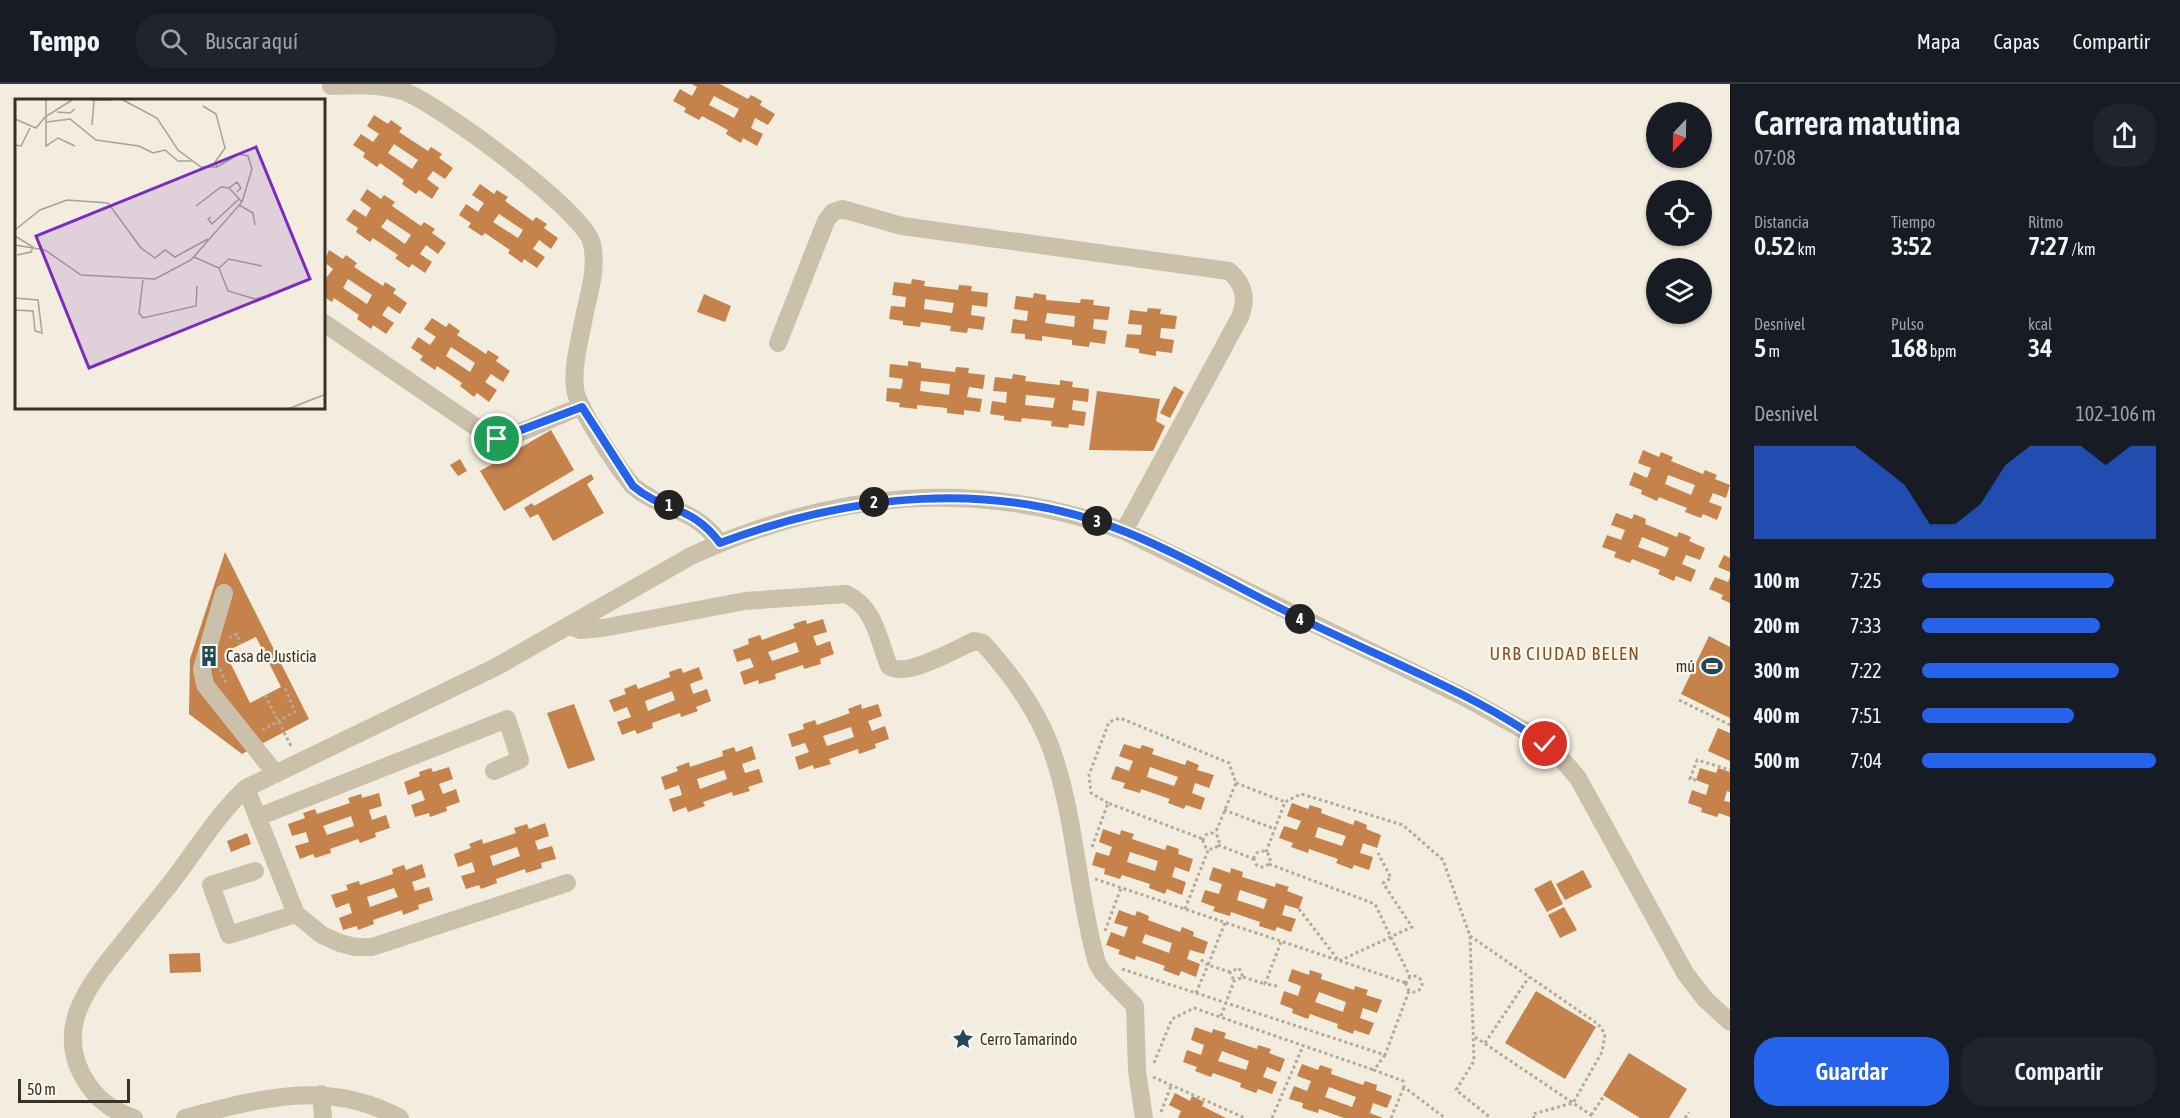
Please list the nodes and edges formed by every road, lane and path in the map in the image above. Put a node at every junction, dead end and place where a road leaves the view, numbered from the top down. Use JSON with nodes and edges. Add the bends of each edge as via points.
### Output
{"nodes":[{"id":1,"x":331,"y":86,"type":"dead end"},
{"id":2,"x":326,"y":324,"type":"edge"},
{"id":3,"x":778,"y":343,"type":"dead end"},
{"id":4,"x":582,"y":407,"type":"junction"},
{"id":5,"x":1124,"y":531,"type":"junction"},
{"id":6,"x":720,"y":543,"type":"junction"},
{"id":7,"x":224,"y":593,"type":"dead end"},
{"id":8,"x":570,"y":626,"type":"junction"},
{"id":9,"x":222,"y":642,"type":"dead end"},
{"id":10,"x":240,"y":644,"type":"dead end"},
{"id":11,"x":216,"y":662,"type":"dead end"},
{"id":12,"x":285,"y":688,"type":"dead end"},
{"id":13,"x":232,"y":695,"type":"dead end"},
{"id":14,"x":265,"y":695,"type":"dead end"},
{"id":15,"x":1679,"y":700,"type":"dead end"},
{"id":16,"x":277,"y":722,"type":"junction"},
{"id":17,"x":1730,"y":725,"type":"edge"},
{"id":18,"x":253,"y":731,"type":"dead end"},
{"id":19,"x":300,"y":763,"type":"junction"},
{"id":20,"x":1730,"y":770,"type":"edge"},
{"id":21,"x":494,"y":771,"type":"dead end"},
{"id":22,"x":276,"y":774,"type":"junction"},
{"id":23,"x":1696,"y":780,"type":"dead end"},
{"id":24,"x":1236,"y":783,"type":"junction"},
{"id":25,"x":246,"y":788,"type":"junction"},
{"id":26,"x":1285,"y":802,"type":"junction"},
{"id":27,"x":1108,"y":803,"type":"junction"},
{"id":28,"x":1224,"y":810,"type":"junction"},
{"id":29,"x":258,"y":817,"type":"junction"},
{"id":30,"x":1275,"y":829,"type":"junction"},
{"id":31,"x":1215,"y":834,"type":"junction"},
{"id":32,"x":1203,"y":839,"type":"junction"},
{"id":33,"x":1218,"y":845,"type":"junction"},
{"id":34,"x":1091,"y":848,"type":"dead end"},
{"id":35,"x":1209,"y":848,"type":"junction"},
{"id":36,"x":1266,"y":852,"type":"junction"},
{"id":37,"x":1378,"y":853,"type":"dead end"},
{"id":38,"x":1254,"y":859,"type":"junction"},
{"id":39,"x":1269,"y":864,"type":"junction"},
{"id":40,"x":255,"y":871,"type":"dead end"},
{"id":41,"x":1090,"y":877,"type":"dead end"},
{"id":42,"x":567,"y":884,"type":"dead end"},
{"id":43,"x":1121,"y":888,"type":"junction"},
{"id":44,"x":1185,"y":909,"type":"junction"},
{"id":45,"x":1299,"y":909,"type":"dead end"},
{"id":46,"x":296,"y":914,"type":"junction"},
{"id":47,"x":1225,"y":922,"type":"junction"},
{"id":48,"x":1391,"y":936,"type":"junction"},
{"id":49,"x":1470,"y":936,"type":"junction"},
{"id":50,"x":1102,"y":941,"type":"dead end"},
{"id":51,"x":1281,"y":942,"type":"junction"},
{"id":52,"x":1200,"y":959,"type":"dead end"},
{"id":53,"x":1339,"y":961,"type":"junction"},
{"id":54,"x":1208,"y":964,"type":"junction"},
{"id":55,"x":1113,"y":966,"type":"dead end"},
{"id":56,"x":1230,"y":972,"type":"junction"},
{"id":57,"x":1243,"y":977,"type":"junction"},
{"id":58,"x":1410,"y":977,"type":"junction"},
{"id":59,"x":1529,"y":977,"type":"junction"},
{"id":60,"x":1234,"y":981,"type":"junction"},
{"id":61,"x":1406,"y":983,"type":"junction"},
{"id":62,"x":1265,"y":984,"type":"junction"},
{"id":63,"x":1277,"y":986,"type":"dead end"},
{"id":64,"x":1409,"y":991,"type":"junction"},
{"id":65,"x":1196,"y":993,"type":"junction"},
{"id":66,"x":1226,"y":1003,"type":"junction"},
{"id":67,"x":1221,"y":1017,"type":"junction"},
{"id":68,"x":1730,"y":1022,"type":"edge"},
{"id":69,"x":1475,"y":1037,"type":"junction"},
{"id":70,"x":1485,"y":1043,"type":"junction"},
{"id":71,"x":1303,"y":1046,"type":"junction"},
{"id":72,"x":1384,"y":1055,"type":"junction"},
{"id":73,"x":1153,"y":1066,"type":"dead end"},
{"id":74,"x":1374,"y":1070,"type":"junction"},
{"id":75,"x":1149,"y":1075,"type":"dead end"},
{"id":76,"x":1172,"y":1086,"type":"junction"},
{"id":77,"x":1404,"y":1087,"type":"junction"},
{"id":78,"x":321,"y":1094,"type":"junction"},
{"id":79,"x":1604,"y":1096,"type":"dead end"},
{"id":80,"x":1573,"y":1103,"type":"junction"},
{"id":81,"x":1689,"y":1112,"type":"dead end"},
{"id":82,"x":1590,"y":1117,"type":"edge"},
{"id":83,"x":134,"y":1118,"type":"edge"},
{"id":84,"x":185,"y":1118,"type":"edge"},
{"id":85,"x":323,"y":1118,"type":"edge"},
{"id":86,"x":400,"y":1118,"type":"edge"},
{"id":87,"x":1144,"y":1118,"type":"edge"},
{"id":88,"x":1158,"y":1118,"type":"edge"},
{"id":89,"x":1245,"y":1118,"type":"edge"},
{"id":90,"x":1272,"y":1118,"type":"edge"},
{"id":91,"x":1391,"y":1118,"type":"edge"},
{"id":92,"x":1445,"y":1118,"type":"edge"},
{"id":93,"x":1491,"y":1118,"type":"edge"},
{"id":94,"x":1534,"y":1118,"type":"edge"},
{"id":95,"x":1685,"y":1118,"type":"edge"}],
"edges":[{"from":1,"to":4,"type":"street","via":[[382,85],[413,96],[509,163],[556,199],[583,226],[592,243],[593,272],[575,379]]},
{"from":2,"to":4,"type":"street","via":[[492,438],[504,438]]},
{"from":3,"to":5,"type":"street","via":[[826,221],[842,209],[902,226],[1229,271],[1243,290],[1245,304],[1240,317]]},
{"from":4,"to":6,"type":"street","via":[[633,486],[695,517]]},
{"from":5,"to":6,"type":"street","via":[[1010,500],[912,499],[862,503],[821,512]]},
{"from":5,"to":68,"type":"street","via":[[1466,698],[1545,744],[1569,766],[1586,790],[1685,973]]},
{"from":6,"to":8,"type":"street"},
{"from":7,"to":22,"type":"street","via":[[202,669],[204,685]]},
{"from":8,"to":19,"type":"street","via":[[496,667]]},
{"from":8,"to":87,"type":"street","via":[[576,630],[603,628],[745,601],[846,594],[867,610],[889,666],[895,670],[909,669],[974,641],[983,643],[1028,703],[1051,750],[1097,963],[1136,1006],[1137,1071]]},
{"from":9,"to":10,"type":"path","via":[[237,634]]},
{"from":11,"to":13,"type":"path"},
{"from":12,"to":16,"type":"path","via":[[295,712]]},
{"from":14,"to":16,"type":"path"},
{"from":15,"to":17,"type":"path"},
{"from":16,"to":18,"type":"path"},
{"from":16,"to":19,"type":"path"},
{"from":19,"to":22,"type":"street"},
{"from":20,"to":23,"type":"path","via":[[1697,760],[1690,778]]},
{"from":21,"to":29,"type":"street","via":[[520,760],[507,719]]},
{"from":22,"to":25,"type":"street"},
{"from":24,"to":26,"type":"path"},
{"from":24,"to":27,"type":"path","via":[[1229,763],[1120,718],[1109,722],[1089,775],[1091,793]]},
{"from":24,"to":28,"type":"path"},
{"from":25,"to":29,"type":"street"},
{"from":25,"to":83,"type":"street","via":[[221,813],[100,971],[78,1008],[74,1046],[83,1077],[107,1105]]},
{"from":26,"to":30,"type":"path"},
{"from":26,"to":49,"type":"path","via":[[1300,794],[1402,825],[1443,860]]},
{"from":27,"to":32,"type":"path"},
{"from":27,"to":34,"type":"path"},
{"from":28,"to":30,"type":"path"},
{"from":28,"to":31,"type":"path"},
{"from":29,"to":46,"type":"street"},
{"from":30,"to":36,"type":"path"},
{"from":31,"to":32,"type":"path","via":[[1208,833]]},
{"from":31,"to":33,"type":"path"},
{"from":32,"to":35,"type":"path"},
{"from":33,"to":35,"type":"path"},
{"from":33,"to":38,"type":"path"},
{"from":35,"to":44,"type":"path"},
{"from":36,"to":38,"type":"path","via":[[1259,852]]},
{"from":36,"to":39,"type":"path"},
{"from":37,"to":48,"type":"path","via":[[1391,878],[1383,883],[1412,927]]},
{"from":38,"to":39,"type":"path","via":[[1258,866]]},
{"from":39,"to":48,"type":"path","via":[[1375,904]]},
{"from":40,"to":46,"type":"street","via":[[211,885],[229,935]]},
{"from":41,"to":43,"type":"path"},
{"from":42,"to":46,"type":"street","via":[[372,947],[346,945],[322,935]]},
{"from":43,"to":44,"type":"path"},
{"from":43,"to":50,"type":"path"},
{"from":44,"to":47,"type":"path"},
{"from":45,"to":53,"type":"path"},
{"from":47,"to":51,"type":"path"},
{"from":47,"to":54,"type":"path"},
{"from":48,"to":53,"type":"path"},
{"from":48,"to":58,"type":"path"},
{"from":49,"to":59,"type":"path"},
{"from":49,"to":69,"type":"path"},
{"from":51,"to":53,"type":"path"},
{"from":51,"to":62,"type":"path"},
{"from":52,"to":54,"type":"path"},
{"from":53,"to":61,"type":"path"},
{"from":54,"to":56,"type":"path"},
{"from":54,"to":65,"type":"path"},
{"from":55,"to":65,"type":"path"},
{"from":56,"to":57,"type":"path","via":[[1239,968]]},
{"from":56,"to":60,"type":"path"},
{"from":57,"to":60,"type":"path"},
{"from":57,"to":62,"type":"path"},
{"from":58,"to":61,"type":"path"},
{"from":58,"to":64,"type":"path","via":[[1418,977],[1422,984],[1418,991]]},
{"from":59,"to":70,"type":"path"},
{"from":59,"to":80,"type":"path","via":[[1598,1024],[1605,1034],[1602,1052]]},
{"from":60,"to":66,"type":"path"},
{"from":61,"to":64,"type":"path"},
{"from":62,"to":63,"type":"path"},
{"from":64,"to":72,"type":"path"},
{"from":65,"to":66,"type":"path"},
{"from":66,"to":67,"type":"path"},
{"from":66,"to":72,"type":"path"},
{"from":67,"to":71,"type":"path"},
{"from":67,"to":73,"type":"path","via":[[1194,1008],[1172,1019]]},
{"from":69,"to":70,"type":"path"},
{"from":69,"to":93,"type":"path","via":[[1474,1061],[1456,1090]]},
{"from":70,"to":80,"type":"path"},
{"from":71,"to":74,"type":"path"},
{"from":71,"to":90,"type":"path"},
{"from":72,"to":74,"type":"path"},
{"from":74,"to":77,"type":"path","via":[[1403,1081]]},
{"from":75,"to":76,"type":"path"},
{"from":76,"to":88,"type":"path"},
{"from":76,"to":89,"type":"path"},
{"from":77,"to":91,"type":"path"},
{"from":77,"to":92,"type":"path"},
{"from":78,"to":84,"type":"street","via":[[284,1096]]},
{"from":78,"to":85,"type":"street"},
{"from":78,"to":86,"type":"street","via":[[366,1102]]},
{"from":79,"to":82,"type":"path"},
{"from":80,"to":82,"type":"path"},
{"from":80,"to":94,"type":"path","via":[[1533,1114]]},
{"from":81,"to":95,"type":"path"}]}
